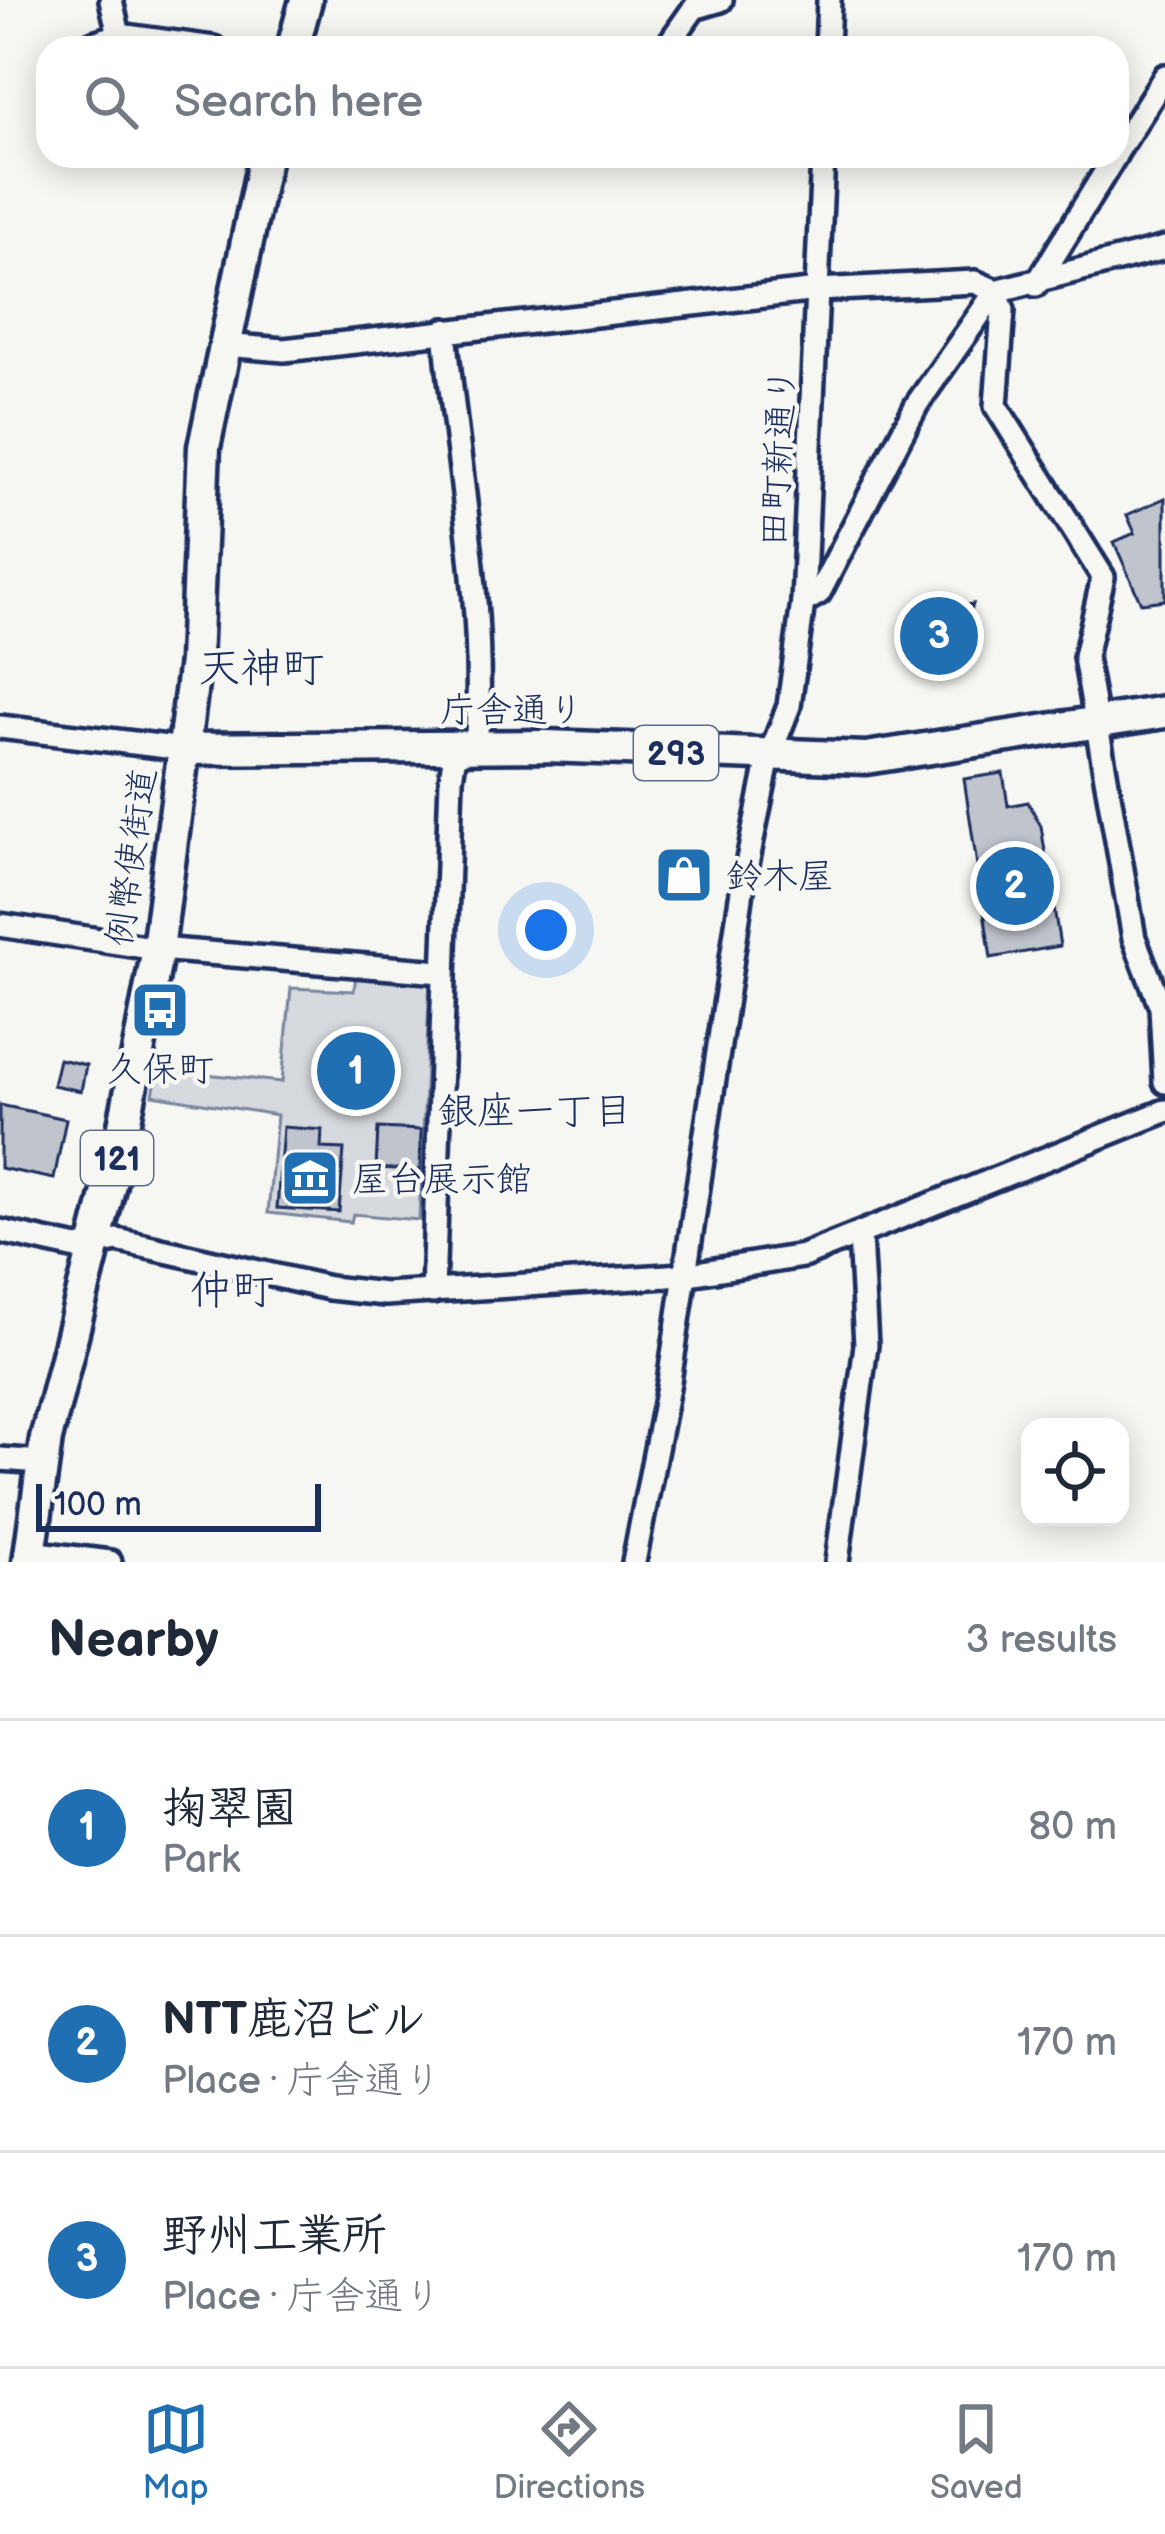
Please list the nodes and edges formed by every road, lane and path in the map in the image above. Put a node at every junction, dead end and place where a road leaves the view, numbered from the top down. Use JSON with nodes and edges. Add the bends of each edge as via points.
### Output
{"nodes":[{"id":1,"x":111,"y":0,"type":"edge"},
{"id":2,"x":306,"y":0,"type":"edge"},
{"id":3,"x":722,"y":0,"type":"edge"},
{"id":4,"x":829,"y":0,"type":"edge"},
{"id":5,"x":119,"y":35,"type":"junction"},
{"id":6,"x":116,"y":36,"type":"edge"},
{"id":7,"x":126,"y":36,"type":"edge"},
{"id":8,"x":296,"y":36,"type":"edge"},
{"id":9,"x":674,"y":36,"type":"edge"},
{"id":10,"x":828,"y":36,"type":"edge"},
{"id":11,"x":1165,"y":76,"type":"edge"},
{"id":12,"x":1129,"y":133,"type":"edge"},
{"id":13,"x":262,"y":168,"type":"edge"},
{"id":14,"x":823,"y":168,"type":"edge"},
{"id":15,"x":1107,"y":168,"type":"edge"},
{"id":16,"x":1165,"y":248,"type":"edge"},
{"id":17,"x":1036,"y":285,"type":"junction"},
{"id":18,"x":818,"y":290,"type":"junction"},
{"id":19,"x":996,"y":291,"type":"junction"},
{"id":20,"x":445,"y":330,"type":"junction"},
{"id":21,"x":224,"y":345,"type":"junction"},
{"id":22,"x":803,"y":602,"type":"junction"},
{"id":23,"x":1165,"y":712,"type":"edge"},
{"id":24,"x":1098,"y":722,"type":"junction"},
{"id":25,"x":0,"y":727,"type":"edge"},
{"id":26,"x":466,"y":748,"type":"junction"},
{"id":27,"x":184,"y":749,"type":"junction"},
{"id":28,"x":769,"y":757,"type":"junction"},
{"id":29,"x":0,"y":925,"type":"edge"},
{"id":30,"x":158,"y":949,"type":"junction"},
{"id":31,"x":440,"y":972,"type":"junction"},
{"id":32,"x":1165,"y":1082,"type":"edge"},
{"id":33,"x":1165,"y":1111,"type":"edge"},
{"id":34,"x":0,"y":1231,"type":"edge"},
{"id":35,"x":860,"y":1236,"type":"junction"},
{"id":36,"x":95,"y":1244,"type":"junction"},
{"id":37,"x":683,"y":1275,"type":"junction"},
{"id":38,"x":433,"y":1292,"type":"junction"},
{"id":39,"x":0,"y":1459,"type":"edge"},
{"id":40,"x":42,"y":1462,"type":"junction"},
{"id":41,"x":30,"y":1557,"type":"edge"},
{"id":42,"x":110,"y":1562,"type":"edge"},
{"id":43,"x":634,"y":1562,"type":"edge"},
{"id":44,"x":837,"y":1562,"type":"edge"}],
"edges":[{"from":1,"to":5,"type":"street"},
{"from":2,"to":8,"type":"highway"},
{"from":3,"to":9,"type":"street","via":[[694,8]]},
{"from":4,"to":10,"type":"street"},
{"from":5,"to":6,"type":"street"},
{"from":5,"to":7,"type":"street"},
{"from":11,"to":12,"type":"street"},
{"from":13,"to":21,"type":"highway","name":"例幣使街道","number":"121"},
{"from":14,"to":18,"type":"street","name":"田町新通り"},
{"from":15,"to":17,"type":"street"},
{"from":16,"to":17,"type":"street"},
{"from":17,"to":19,"type":"street"},
{"from":18,"to":19,"type":"street","via":[[974,282]]},
{"from":18,"to":20,"type":"street"},
{"from":18,"to":22,"type":"street","name":"田町新通り"},
{"from":19,"to":22,"type":"street","via":[[917,404],[819,593]]},
{"from":19,"to":24,"type":"street","via":[[1003,310],[996,406],[1103,577],[1085,657]]},
{"from":20,"to":21,"type":"street","via":[[284,350]]},
{"from":20,"to":26,"type":"street","via":[[479,633],[477,736]]},
{"from":21,"to":27,"type":"highway","name":"例幣使街道","number":"121","via":[[201,476]]},
{"from":22,"to":28,"type":"street","name":"田町新通り","via":[[789,706]]},
{"from":23,"to":24,"type":"highway","name":"庁舎通り","number":"293"},
{"from":24,"to":28,"type":"highway","name":"庁舎通り","number":"293","via":[[866,758]]},
{"from":24,"to":32,"type":"street","via":[[1134,938],[1161,1007]]},
{"from":25,"to":27,"type":"street","name":"庁舎通り"},
{"from":26,"to":27,"type":"highway","name":"庁舎通り","number":"293"},
{"from":26,"to":28,"type":"highway","name":"庁舎通り","number":"293"},
{"from":26,"to":31,"type":"street","via":[[451,779]]},
{"from":27,"to":30,"type":"highway","name":"例幣使街道","number":"121"},
{"from":28,"to":37,"type":"street","name":"田町新通り"},
{"from":29,"to":30,"type":"street"},
{"from":30,"to":31,"type":"street"},
{"from":30,"to":36,"type":"highway","name":"例幣使街道","number":"121"},
{"from":31,"to":38,"type":"street"},
{"from":33,"to":35,"type":"street"},
{"from":34,"to":36,"type":"street","via":[[77,1248]]},
{"from":35,"to":37,"type":"street","via":[[803,1256]]},
{"from":35,"to":44,"type":"street","via":[[866,1345]]},
{"from":36,"to":38,"type":"street","via":[[117,1240],[329,1288]]},
{"from":36,"to":40,"type":"highway","name":"例幣使街道","number":"121"},
{"from":37,"to":38,"type":"street"},
{"from":37,"to":43,"type":"street","name":"田町新通り"},
{"from":39,"to":40,"type":"street"},
{"from":40,"to":41,"type":"highway","name":"例幣使街道","number":"121"},
{"from":41,"to":42,"type":"street"}]}
